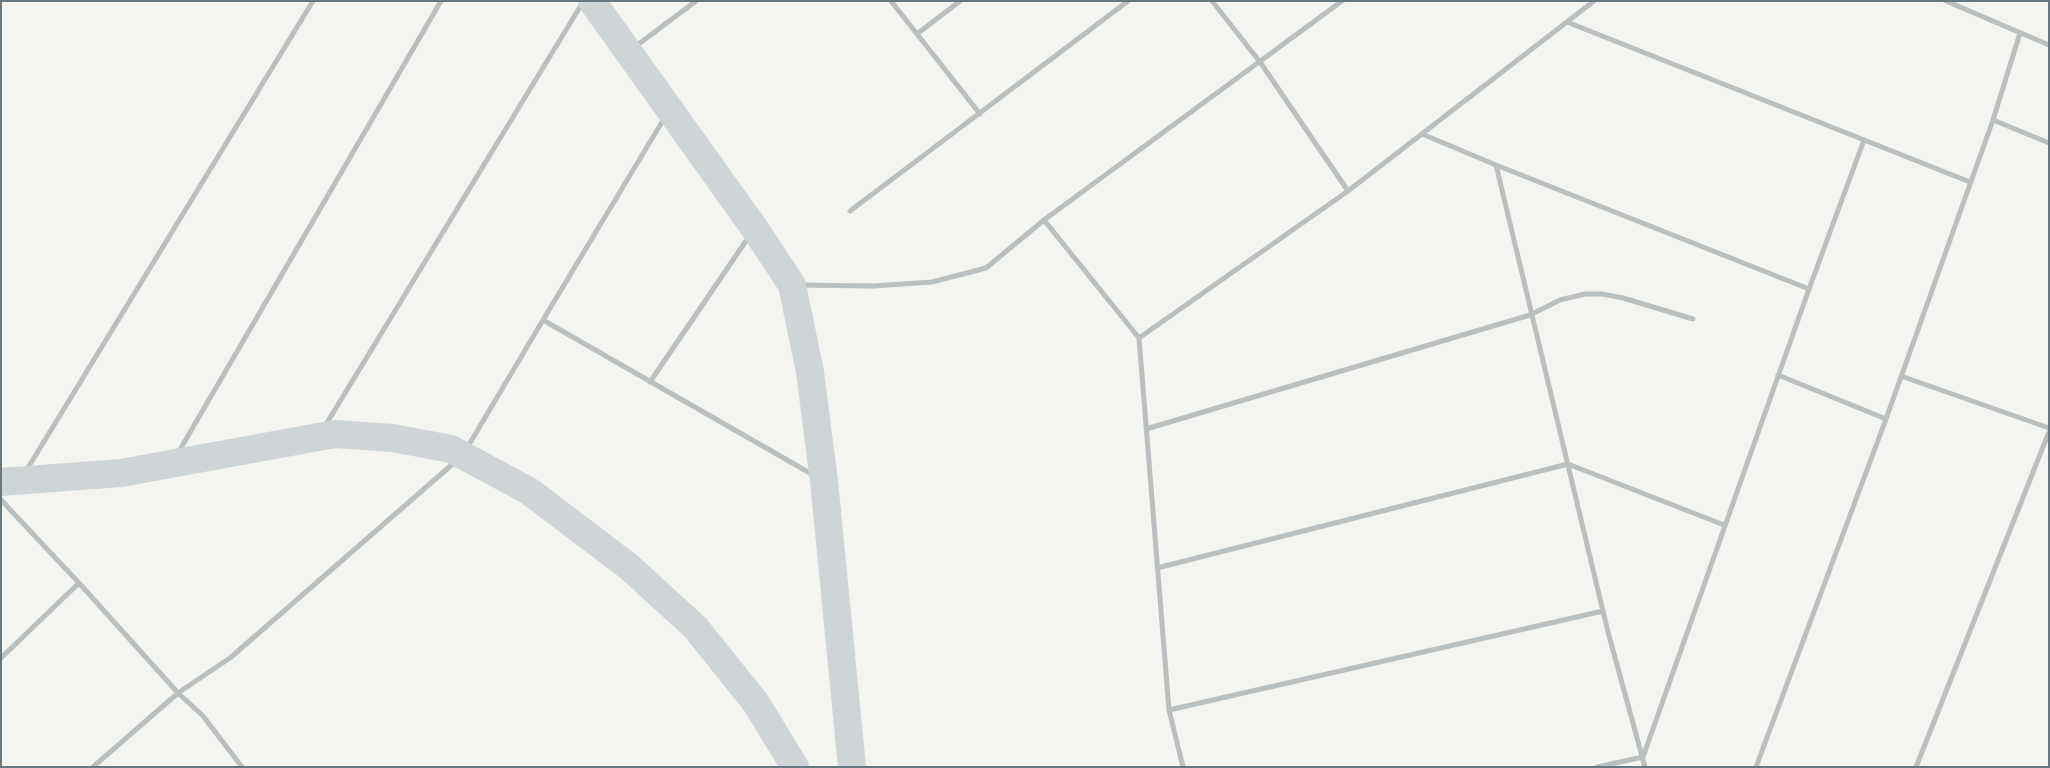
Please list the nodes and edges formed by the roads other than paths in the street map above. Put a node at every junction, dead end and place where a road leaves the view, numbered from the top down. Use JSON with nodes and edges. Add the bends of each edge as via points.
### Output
{"nodes":[{"id":1,"x":313,"y":1,"type":"edge"},
{"id":2,"x":441,"y":1,"type":"edge"},
{"id":3,"x":583,"y":1,"type":"edge"},
{"id":4,"x":592,"y":1,"type":"edge"},
{"id":5,"x":696,"y":1,"type":"edge"},
{"id":6,"x":891,"y":1,"type":"edge"},
{"id":7,"x":960,"y":1,"type":"edge"},
{"id":8,"x":1128,"y":1,"type":"edge"},
{"id":9,"x":1212,"y":1,"type":"edge"},
{"id":10,"x":1342,"y":1,"type":"edge"},
{"id":11,"x":1594,"y":1,"type":"edge"},
{"id":12,"x":1946,"y":1,"type":"edge"},
{"id":13,"x":1568,"y":22,"type":"junction"},
{"id":14,"x":2020,"y":33,"type":"junction"},
{"id":15,"x":917,"y":34,"type":"junction"},
{"id":16,"x":2049,"y":45,"type":"edge"},
{"id":17,"x":627,"y":52,"type":"junction"},
{"id":18,"x":1260,"y":62,"type":"junction"},
{"id":19,"x":670,"y":109,"type":"junction"},
{"id":20,"x":980,"y":114,"type":"junction"},
{"id":21,"x":1993,"y":120,"type":"junction"},
{"id":22,"x":1422,"y":134,"type":"junction"},
{"id":23,"x":1864,"y":140,"type":"junction"},
{"id":24,"x":2049,"y":144,"type":"edge"},
{"id":25,"x":1496,"y":165,"type":"junction"},
{"id":26,"x":1970,"y":182,"type":"junction"},
{"id":27,"x":1348,"y":191,"type":"junction"},
{"id":28,"x":850,"y":211,"type":"dead end"},
{"id":29,"x":1044,"y":220,"type":"junction"},
{"id":30,"x":755,"y":228,"type":"junction"},
{"id":31,"x":792,"y":285,"type":"junction"},
{"id":32,"x":1809,"y":289,"type":"junction"},
{"id":33,"x":1530,"y":315,"type":"junction"},
{"id":34,"x":1693,"y":319,"type":"dead end"},
{"id":35,"x":543,"y":320,"type":"junction"},
{"id":36,"x":1139,"y":338,"type":"junction"},
{"id":37,"x":1778,"y":375,"type":"junction"},
{"id":38,"x":1901,"y":376,"type":"junction"},
{"id":39,"x":650,"y":382,"type":"junction"},
{"id":40,"x":1886,"y":419,"type":"junction"},
{"id":41,"x":2049,"y":428,"type":"edge"},
{"id":42,"x":1146,"y":429,"type":"junction"},
{"id":43,"x":2049,"y":432,"type":"edge"},
{"id":44,"x":318,"y":437,"type":"junction"},
{"id":45,"x":463,"y":454,"type":"junction"},
{"id":46,"x":171,"y":464,"type":"junction"},
{"id":47,"x":1568,"y":464,"type":"junction"},
{"id":48,"x":824,"y":481,"type":"junction"},
{"id":49,"x":7,"y":488,"type":"edge"},
{"id":50,"x":1724,"y":525,"type":"junction"},
{"id":51,"x":1157,"y":568,"type":"junction"},
{"id":52,"x":79,"y":583,"type":"junction"},
{"id":53,"x":1603,"y":611,"type":"junction"},
{"id":54,"x":1,"y":658,"type":"edge"},
{"id":55,"x":178,"y":694,"type":"junction"},
{"id":56,"x":1169,"y":710,"type":"junction"},
{"id":57,"x":1643,"y":757,"type":"junction"},
{"id":58,"x":93,"y":767,"type":"edge"},
{"id":59,"x":242,"y":767,"type":"edge"},
{"id":60,"x":795,"y":767,"type":"edge"},
{"id":61,"x":852,"y":767,"type":"edge"},
{"id":62,"x":1183,"y":767,"type":"edge"},
{"id":63,"x":1597,"y":767,"type":"edge"},
{"id":64,"x":1645,"y":767,"type":"edge"},
{"id":65,"x":1756,"y":767,"type":"edge"},
{"id":66,"x":1916,"y":767,"type":"edge"}],
"edges":[{"from":1,"to":49,"type":"street"},
{"from":2,"to":46,"type":"street"},
{"from":3,"to":44,"type":"street"},
{"from":4,"to":17,"type":"main road"},
{"from":5,"to":17,"type":"street"},
{"from":6,"to":15,"type":"street"},
{"from":7,"to":15,"type":"street"},
{"from":8,"to":20,"type":"street"},
{"from":9,"to":18,"type":"street"},
{"from":10,"to":18,"type":"street"},
{"from":11,"to":13,"type":"street"},
{"from":12,"to":14,"type":"street"},
{"from":13,"to":22,"type":"street"},
{"from":13,"to":23,"type":"street"},
{"from":14,"to":16,"type":"street"},
{"from":14,"to":21,"type":"street"},
{"from":15,"to":20,"type":"street"},
{"from":17,"to":19,"type":"main road"},
{"from":18,"to":27,"type":"street"},
{"from":18,"to":29,"type":"street"},
{"from":19,"to":30,"type":"main road"},
{"from":19,"to":35,"type":"street"},
{"from":20,"to":28,"type":"street"},
{"from":21,"to":24,"type":"street"},
{"from":21,"to":26,"type":"street"},
{"from":22,"to":25,"type":"street"},
{"from":22,"to":27,"type":"street"},
{"from":23,"to":26,"type":"street"},
{"from":23,"to":32,"type":"street"},
{"from":25,"to":32,"type":"street"},
{"from":25,"to":33,"type":"street"},
{"from":26,"to":38,"type":"street"},
{"from":27,"to":36,"type":"street"},
{"from":29,"to":31,"type":"street","via":[[986,268],[922,282],[874,286]]},
{"from":29,"to":36,"type":"street"},
{"from":30,"to":31,"type":"main road"},
{"from":30,"to":39,"type":"street"},
{"from":31,"to":48,"type":"main road","via":[[810,372]]},
{"from":32,"to":37,"type":"street"},
{"from":33,"to":34,"type":"street","via":[[1560,300],[1602,294]]},
{"from":33,"to":42,"type":"street"},
{"from":33,"to":47,"type":"street"},
{"from":35,"to":39,"type":"street"},
{"from":35,"to":45,"type":"street"},
{"from":36,"to":42,"type":"street"},
{"from":37,"to":40,"type":"street"},
{"from":37,"to":50,"type":"street"},
{"from":38,"to":40,"type":"street"},
{"from":38,"to":41,"type":"street"},
{"from":39,"to":48,"type":"street"},
{"from":40,"to":65,"type":"street"},
{"from":42,"to":51,"type":"street"},
{"from":43,"to":66,"type":"street"},
{"from":44,"to":45,"type":"main road","via":[[335,434],[393,438]]},
{"from":44,"to":46,"type":"main road"},
{"from":45,"to":55,"type":"street","via":[[230,658]]},
{"from":45,"to":60,"type":"main road","via":[[528,491],[628,566],[695,627],[756,703]]},
{"from":46,"to":49,"type":"main road"},
{"from":47,"to":50,"type":"street"},
{"from":47,"to":51,"type":"street"},
{"from":47,"to":53,"type":"street"},
{"from":48,"to":61,"type":"main road"},
{"from":49,"to":52,"type":"street"},
{"from":50,"to":57,"type":"street"},
{"from":51,"to":56,"type":"street"},
{"from":52,"to":54,"type":"street"},
{"from":52,"to":55,"type":"street"},
{"from":53,"to":56,"type":"street"},
{"from":53,"to":57,"type":"street"},
{"from":55,"to":58,"type":"street"},
{"from":55,"to":59,"type":"street","via":[[203,716]]},
{"from":56,"to":62,"type":"street"},
{"from":57,"to":63,"type":"street"},
{"from":57,"to":64,"type":"street"}]}
